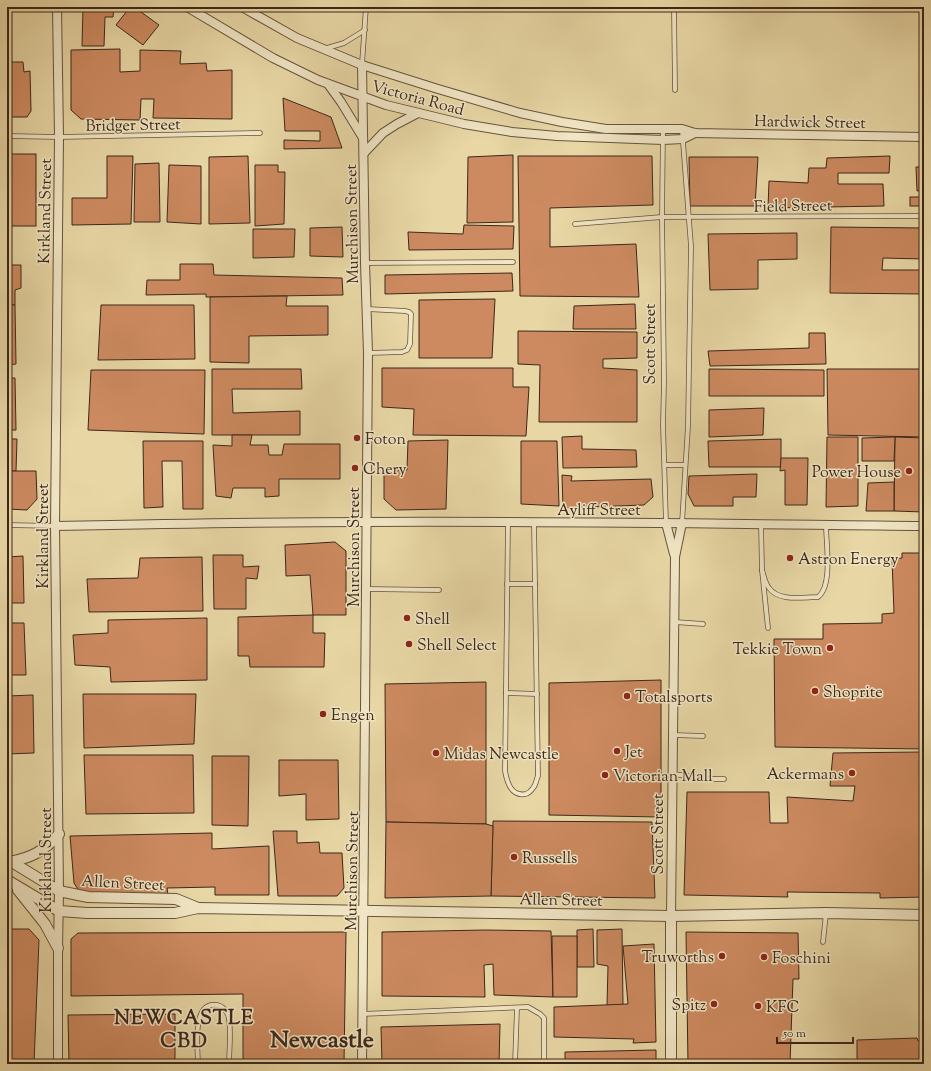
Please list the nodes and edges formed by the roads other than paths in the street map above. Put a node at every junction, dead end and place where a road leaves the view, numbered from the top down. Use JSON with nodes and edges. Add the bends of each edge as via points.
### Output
{"nodes":[{"id":1,"x":57,"y":7,"type":"edge"},
{"id":2,"x":187,"y":7,"type":"edge"},
{"id":3,"x":242,"y":7,"type":"edge"},
{"id":4,"x":366,"y":7,"type":"edge"},
{"id":5,"x":674,"y":7,"type":"edge"},
{"id":6,"x":365,"y":30,"type":"junction"},
{"id":7,"x":324,"y":49,"type":"junction"},
{"id":8,"x":362,"y":65,"type":"junction"},
{"id":9,"x":328,"y":84,"type":"junction"},
{"id":10,"x":675,"y":90,"type":"dead end"},
{"id":11,"x":363,"y":98,"type":"junction"},
{"id":12,"x":418,"y":113,"type":"junction"},
{"id":13,"x":663,"y":129,"type":"junction"},
{"id":14,"x":682,"y":130,"type":"junction"},
{"id":15,"x":260,"y":133,"type":"dead end"},
{"id":16,"x":695,"y":133,"type":"junction"},
{"id":17,"x":7,"y":136,"type":"edge"},
{"id":18,"x":59,"y":137,"type":"junction"},
{"id":19,"x":924,"y":137,"type":"edge"},
{"id":20,"x":364,"y":139,"type":"junction"},
{"id":21,"x":683,"y":139,"type":"junction"},
{"id":22,"x":663,"y":140,"type":"junction"},
{"id":23,"x":364,"y":152,"type":"junction"},
{"id":24,"x":924,"y":216,"type":"edge"},
{"id":25,"x":662,"y":217,"type":"junction"},
{"id":26,"x":689,"y":218,"type":"junction"},
{"id":27,"x":575,"y":224,"type":"dead end"},
{"id":28,"x":513,"y":262,"type":"dead end"},
{"id":29,"x":365,"y":263,"type":"junction"},
{"id":30,"x":366,"y":309,"type":"junction"},
{"id":31,"x":368,"y":353,"type":"junction"},
{"id":32,"x":665,"y":465,"type":"junction"},
{"id":33,"x":685,"y":465,"type":"junction"},
{"id":34,"x":367,"y":522,"type":"junction"},
{"id":35,"x":682,"y":522,"type":"junction"},
{"id":36,"x":508,"y":523,"type":"junction"},
{"id":37,"x":534,"y":523,"type":"junction"},
{"id":38,"x":666,"y":523,"type":"junction"},
{"id":39,"x":7,"y":525,"type":"edge"},
{"id":40,"x":761,"y":525,"type":"junction"},
{"id":41,"x":826,"y":525,"type":"junction"},
{"id":42,"x":55,"y":526,"type":"junction"},
{"id":43,"x":924,"y":526,"type":"edge"},
{"id":44,"x":675,"y":557,"type":"junction"},
{"id":45,"x":762,"y":570,"type":"junction"},
{"id":46,"x":507,"y":584,"type":"junction"},
{"id":47,"x":535,"y":584,"type":"junction"},
{"id":48,"x":367,"y":589,"type":"junction"},
{"id":49,"x":439,"y":590,"type":"dead end"},
{"id":50,"x":675,"y":622,"type":"junction"},
{"id":51,"x":703,"y":624,"type":"dead end"},
{"id":52,"x":768,"y":628,"type":"dead end"},
{"id":53,"x":506,"y":693,"type":"junction"},
{"id":54,"x":537,"y":694,"type":"junction"},
{"id":55,"x":673,"y":735,"type":"junction"},
{"id":56,"x":703,"y":736,"type":"dead end"},
{"id":57,"x":672,"y":774,"type":"junction"},
{"id":58,"x":724,"y":780,"type":"dead end"},
{"id":59,"x":59,"y":834,"type":"junction"},
{"id":60,"x":9,"y":861,"type":"edge"},
{"id":61,"x":10,"y":882,"type":"edge"},
{"id":62,"x":59,"y":891,"type":"junction"},
{"id":63,"x":198,"y":908,"type":"junction"},
{"id":64,"x":364,"y":910,"type":"junction"},
{"id":65,"x":60,"y":911,"type":"junction"},
{"id":66,"x":826,"y":913,"type":"junction"},
{"id":67,"x":924,"y":915,"type":"edge"},
{"id":68,"x":671,"y":916,"type":"junction"},
{"id":69,"x":823,"y":942,"type":"dead end"},
{"id":70,"x":58,"y":948,"type":"junction"},
{"id":71,"x":517,"y":1008,"type":"junction"},
{"id":72,"x":362,"y":1014,"type":"junction"},
{"id":73,"x":58,"y":1064,"type":"edge"},
{"id":74,"x":198,"y":1064,"type":"edge"},
{"id":75,"x":229,"y":1064,"type":"edge"},
{"id":76,"x":362,"y":1064,"type":"edge"},
{"id":77,"x":515,"y":1064,"type":"edge"},
{"id":78,"x":544,"y":1064,"type":"edge"},
{"id":79,"x":671,"y":1064,"type":"edge"}],
"edges":[{"from":1,"to":18,"type":"street","name":"Kirkland Street"},
{"from":2,"to":9,"type":"street","name":"Victoria Road","via":[[273,58]]},
{"from":3,"to":7,"type":"street","name":"Hardwick Street","via":[[297,38]]},
{"from":4,"to":6,"type":"lane","name":"Murchison Street"},
{"from":5,"to":10,"type":"lane"},
{"from":6,"to":7,"type":"lane","via":[[344,43]]},
{"from":6,"to":8,"type":"lane","name":"Murchison Street"},
{"from":7,"to":8,"type":"street","name":"Hardwick Street"},
{"from":8,"to":11,"type":"street","name":"Murchison Street"},
{"from":8,"to":13,"type":"street","name":"Hardwick Street","via":[[512,111],[562,122],[606,129]]},
{"from":9,"to":11,"type":"street","name":"Victoria Road"},
{"from":9,"to":20,"type":"street"},
{"from":11,"to":12,"type":"street","name":"Victoria Road"},
{"from":11,"to":20,"type":"street","name":"Murchison Street"},
{"from":12,"to":22,"type":"street","name":"Victoria Road","via":[[512,132]]},
{"from":12,"to":23,"type":"street","via":[[383,133]]},
{"from":13,"to":14,"type":"street","name":"Hardwick Street"},
{"from":13,"to":22,"type":"lane","name":"Scott Street"},
{"from":14,"to":16,"type":"street","name":"Hardwick Street"},
{"from":14,"to":21,"type":"lane","name":"Scott Street"},
{"from":15,"to":18,"type":"lane","name":"Bridger Street"},
{"from":16,"to":19,"type":"street","name":"Hardwick Street"},
{"from":16,"to":21,"type":"street","name":"Hardwick Street"},
{"from":17,"to":18,"type":"lane","name":"Bridger Street"},
{"from":18,"to":42,"type":"street","name":"Kirkland Street"},
{"from":20,"to":23,"type":"street","name":"Murchison Street"},
{"from":21,"to":22,"type":"street","name":"Hardwick Street"},
{"from":21,"to":26,"type":"lane","name":"Scott Street"},
{"from":22,"to":25,"type":"lane","name":"Scott Street"},
{"from":23,"to":29,"type":"street","name":"Murchison Street"},
{"from":24,"to":26,"type":"lane","name":"Field Street"},
{"from":25,"to":26,"type":"lane","name":"Field Street"},
{"from":25,"to":27,"type":"lane","name":"Field Street"},
{"from":25,"to":32,"type":"lane","name":"Scott Street"},
{"from":26,"to":33,"type":"lane","name":"Scott Street","via":[[691,269]]},
{"from":28,"to":29,"type":"lane"},
{"from":29,"to":30,"type":"street","name":"Murchison Street"},
{"from":30,"to":31,"type":"street","name":"Murchison Street"},
{"from":30,"to":31,"type":"lane","via":[[405,311],[411,314],[410,344],[407,350]]},
{"from":31,"to":34,"type":"street","name":"Murchison Street"},
{"from":32,"to":33,"type":"lane"},
{"from":32,"to":38,"type":"lane","name":"Scott Street"},
{"from":33,"to":35,"type":"lane","name":"Scott Street"},
{"from":34,"to":36,"type":"street","name":"Ayliff Street"},
{"from":34,"to":42,"type":"street","name":"Ayliff Street"},
{"from":34,"to":48,"type":"street","name":"Murchison Street"},
{"from":35,"to":38,"type":"street","name":"Ayliff Street"},
{"from":35,"to":40,"type":"street","name":"Ayliff Street"},
{"from":35,"to":44,"type":"street","name":"Scott Street"},
{"from":36,"to":37,"type":"street","name":"Ayliff Street"},
{"from":36,"to":46,"type":"lane"},
{"from":37,"to":38,"type":"street","name":"Ayliff Street"},
{"from":37,"to":47,"type":"lane"},
{"from":38,"to":44,"type":"street","name":"Scott Street"},
{"from":39,"to":42,"type":"lane"},
{"from":40,"to":41,"type":"street","name":"Ayliff Street"},
{"from":40,"to":45,"type":"lane"},
{"from":41,"to":43,"type":"street","name":"Ayliff Street"},
{"from":41,"to":45,"type":"lane","via":[[827,579],[825,588],[818,597],[786,597],[773,592]]},
{"from":42,"to":59,"type":"street","name":"Kirkland Street"},
{"from":44,"to":50,"type":"street","name":"Scott Street"},
{"from":45,"to":52,"type":"lane"},
{"from":46,"to":47,"type":"lane"},
{"from":46,"to":53,"type":"lane"},
{"from":47,"to":54,"type":"lane"},
{"from":48,"to":49,"type":"lane"},
{"from":48,"to":64,"type":"street","name":"Murchison Street"},
{"from":50,"to":51,"type":"lane"},
{"from":50,"to":55,"type":"street","name":"Scott Street"},
{"from":53,"to":54,"type":"lane"},
{"from":53,"to":54,"type":"lane","via":[[505,771],[507,782],[517,794],[529,793],[534,788],[538,776]]},
{"from":55,"to":56,"type":"lane"},
{"from":55,"to":57,"type":"street","name":"Scott Street"},
{"from":57,"to":58,"type":"lane"},
{"from":57,"to":68,"type":"street","name":"Scott Street"},
{"from":59,"to":60,"type":"street","via":[[49,846],[32,856]]},
{"from":59,"to":62,"type":"street","name":"Kirkland Street"},
{"from":60,"to":62,"type":"street","name":"Allen Street"},
{"from":61,"to":65,"type":"street","name":"Allen Street"},
{"from":61,"to":70,"type":"street","via":[[45,924]]},
{"from":62,"to":63,"type":"street","name":"Allen Street","via":[[88,898],[176,899]]},
{"from":62,"to":65,"type":"street","name":"Kirkland Street"},
{"from":63,"to":64,"type":"street","name":"Allen Street"},
{"from":63,"to":65,"type":"street","name":"Allen Street","via":[[175,913]]},
{"from":64,"to":68,"type":"street","name":"Allen Street"},
{"from":64,"to":72,"type":"street","name":"Murchison Street"},
{"from":65,"to":70,"type":"street","name":"Kirkland Street"},
{"from":66,"to":67,"type":"street","name":"Allen Street"},
{"from":66,"to":68,"type":"street","name":"Allen Street"},
{"from":66,"to":69,"type":"lane"},
{"from":68,"to":79,"type":"street","name":"Scott Street"},
{"from":70,"to":73,"type":"street","name":"Kirkland Street"},
{"from":71,"to":72,"type":"lane"},
{"from":71,"to":77,"type":"lane"},
{"from":71,"to":78,"type":"lane","via":[[528,1007],[544,1018]]},
{"from":72,"to":76,"type":"street","name":"Murchison Street"},
{"from":74,"to":75,"type":"lane","via":[[198,1022],[206,1006],[211,1005],[223,1008],[227,1013]]}]}
